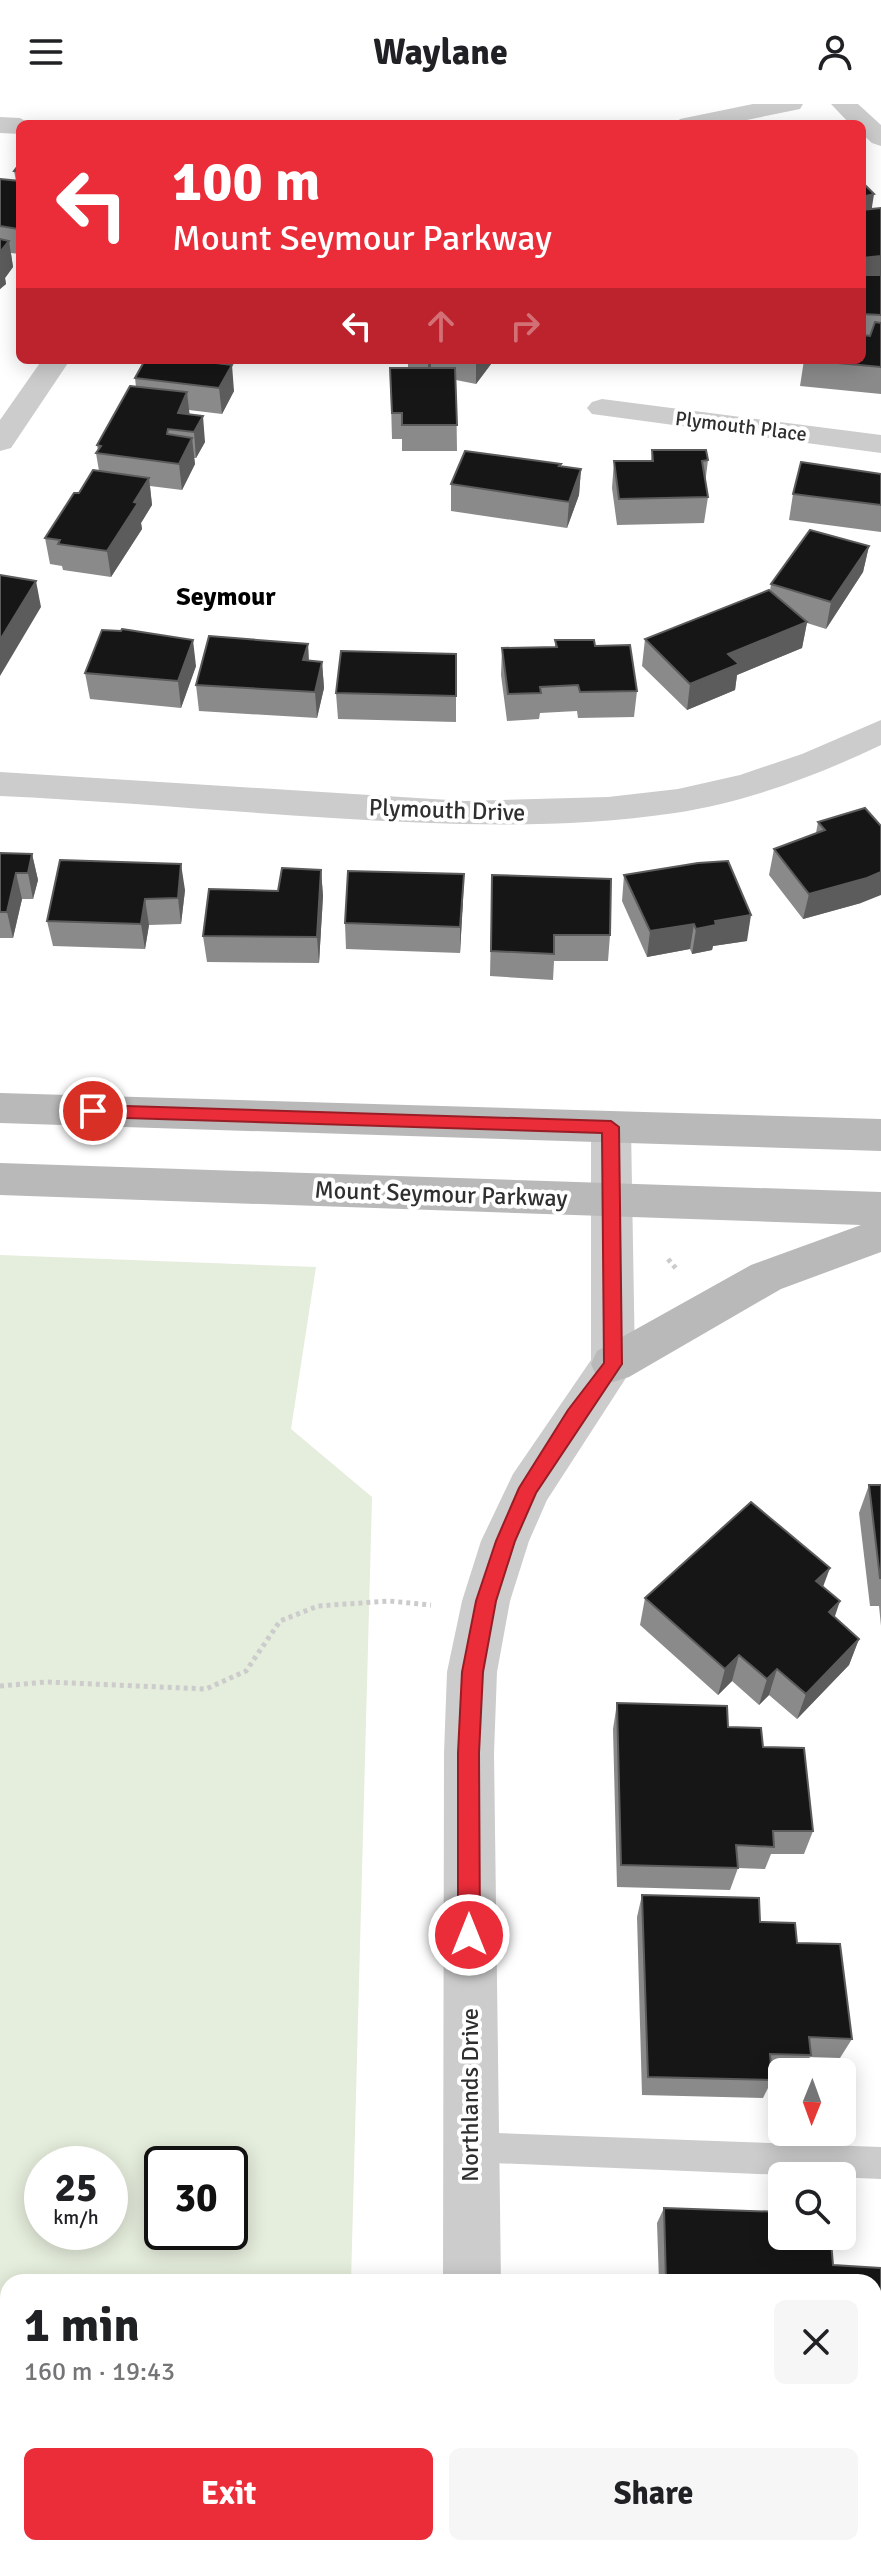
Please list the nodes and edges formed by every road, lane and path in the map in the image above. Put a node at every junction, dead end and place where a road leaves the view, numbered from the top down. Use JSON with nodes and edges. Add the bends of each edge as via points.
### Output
{"nodes":[{"id":1,"x":791,"y":104,"type":"edge"},
{"id":2,"x":843,"y":104,"type":"edge"},
{"id":3,"x":709,"y":120,"type":"edge"},
{"id":4,"x":861,"y":120,"type":"edge"},
{"id":5,"x":866,"y":125,"type":"edge"},
{"id":6,"x":881,"y":138,"type":"edge"},
{"id":7,"x":53,"y":364,"type":"edge"},
{"id":8,"x":602,"y":408,"type":"dead end"},
{"id":9,"x":8,"y":416,"type":"edge"},
{"id":10,"x":0,"y":442,"type":"edge"},
{"id":11,"x":881,"y":444,"type":"edge"},
{"id":12,"x":881,"y":731,"type":"edge"},
{"id":13,"x":0,"y":784,"type":"edge"},
{"id":14,"x":0,"y":1108,"type":"edge"},
{"id":15,"x":611,"y":1127,"type":"junction"},
{"id":16,"x":881,"y":1135,"type":"edge"},
{"id":17,"x":0,"y":1179,"type":"edge"},
{"id":18,"x":613,"y":1199,"type":"junction"},
{"id":19,"x":881,"y":1209,"type":"edge"},
{"id":20,"x":881,"y":1235,"type":"edge"},
{"id":21,"x":613,"y":1364,"type":"junction"},
{"id":22,"x":484,"y":1611,"type":"junction"},
{"id":23,"x":0,"y":1686,"type":"edge"},
{"id":24,"x":470,"y":2147,"type":"junction"},
{"id":25,"x":881,"y":2163,"type":"edge"},
{"id":26,"x":472,"y":2274,"type":"edge"}],
"edges":[{"from":1,"to":3,"type":"street"},
{"from":2,"to":4,"type":"street"},
{"from":5,"to":6,"type":"street"},
{"from":7,"to":9,"type":"street"},
{"from":8,"to":11,"type":"street","name":"Plymouth Place"},
{"from":9,"to":10,"type":"street"},
{"from":12,"to":13,"type":"street","name":"Plymouth Drive","via":[[776,779],[701,798],[625,809],[513,814],[411,810]]},
{"from":14,"to":15,"type":"main road"},
{"from":15,"to":16,"type":"main road"},
{"from":15,"to":18,"type":"street"},
{"from":17,"to":18,"type":"main road","name":"Mount Seymour Parkway"},
{"from":18,"to":19,"type":"main road","name":"Mount Seymour Parkway"},
{"from":18,"to":21,"type":"street"},
{"from":20,"to":21,"type":"main road","via":[[766,1277]]},
{"from":21,"to":22,"type":"street","name":"Northlands Drive","via":[[529,1488],[505,1541]]},
{"from":22,"to":23,"type":"path","via":[[389,1601],[318,1606],[280,1621],[246,1671],[206,1689],[47,1682]]},
{"from":22,"to":24,"type":"street","name":"Northlands Drive","via":[[472,1672],[469,1753]]},
{"from":24,"to":25,"type":"lane"},
{"from":24,"to":26,"type":"street","name":"Northlands Drive"}]}
